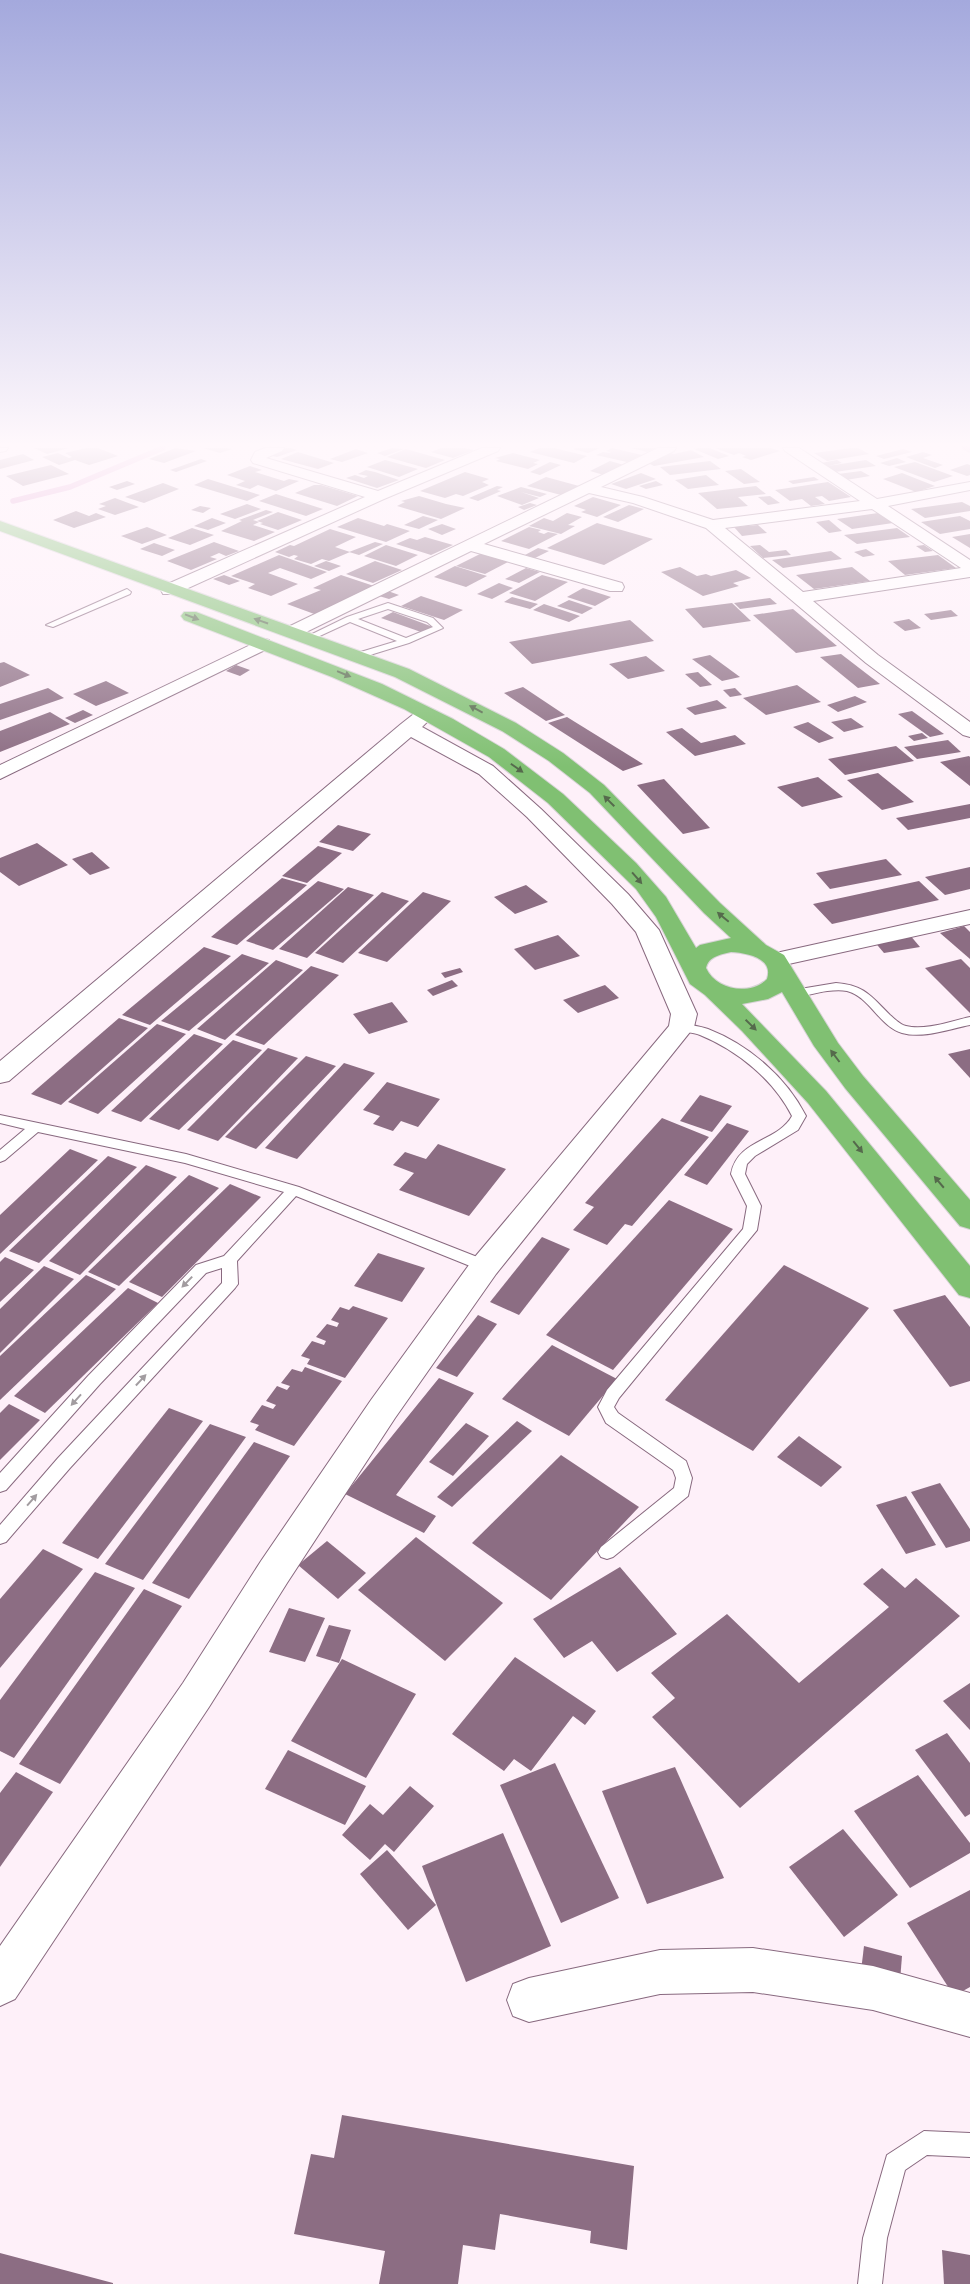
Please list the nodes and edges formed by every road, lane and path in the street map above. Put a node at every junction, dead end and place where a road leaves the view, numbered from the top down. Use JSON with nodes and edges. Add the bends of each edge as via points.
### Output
{"nodes":[{"id":1,"x":29,"y":555,"type":"edge"},
{"id":2,"x":75,"y":555,"type":"edge"},
{"id":3,"x":248,"y":555,"type":"edge"},
{"id":4,"x":451,"y":555,"type":"edge"},
{"id":5,"x":503,"y":555,"type":"edge"},
{"id":6,"x":747,"y":555,"type":"edge"},
{"id":7,"x":951,"y":555,"type":"edge"},
{"id":8,"x":970,"y":567,"type":"edge"},
{"id":9,"x":970,"y":572,"type":"edge"},
{"id":10,"x":616,"y":586,"type":"dead end"},
{"id":11,"x":169,"y":590,"type":"junction"},
{"id":12,"x":127,"y":592,"type":"junction"},
{"id":13,"x":799,"y":598,"type":"junction"},
{"id":14,"x":350,"y":619,"type":"junction"},
{"id":15,"x":50,"y":624,"type":"dead end"},
{"id":16,"x":300,"y":635,"type":"junction"},
{"id":17,"x":406,"y":641,"type":"junction"},
{"id":18,"x":263,"y":644,"type":"junction"},
{"id":19,"x":357,"y":656,"type":"junction"},
{"id":20,"x":417,"y":721,"type":"junction"},
{"id":21,"x":968,"y":728,"type":"edge"},
{"id":22,"x":0,"y":773,"type":"edge"},
{"id":23,"x":970,"y":917,"type":"edge"},
{"id":24,"x":693,"y":964,"type":"junction"},
{"id":25,"x":777,"y":969,"type":"junction"},
{"id":26,"x":715,"y":992,"type":"junction"},
{"id":27,"x":970,"y":1021,"type":"edge"},
{"id":28,"x":681,"y":1027,"type":"junction"},
{"id":29,"x":0,"y":1075,"type":"edge"},
{"id":30,"x":0,"y":1119,"type":"edge"},
{"id":31,"x":35,"y":1127,"type":"junction"},
{"id":32,"x":0,"y":1158,"type":"edge"},
{"id":33,"x":294,"y":1190,"type":"junction"},
{"id":34,"x":970,"y":1219,"type":"edge"},
{"id":35,"x":229,"y":1260,"type":"junction"},
{"id":36,"x":485,"y":1266,"type":"junction"},
{"id":37,"x":970,"y":1287,"type":"edge"},
{"id":38,"x":0,"y":1485,"type":"edge"},
{"id":39,"x":0,"y":1537,"type":"edge"},
{"id":40,"x":607,"y":1552,"type":"dead end"},
{"id":41,"x":0,"y":1984,"type":"edge"},
{"id":42,"x":529,"y":2000,"type":"dead end"},
{"id":43,"x":970,"y":2015,"type":"edge"},
{"id":44,"x":970,"y":2145,"type":"edge"},
{"id":45,"x":870,"y":2284,"type":"edge"}],
"edges":[{"from":1,"to":12,"type":"highway"},
{"from":2,"to":11,"type":"highway"},
{"from":3,"to":11,"type":"street"},
{"from":4,"to":16,"type":"street"},
{"from":5,"to":10,"type":"street"},
{"from":6,"to":13,"type":"street"},
{"from":7,"to":8,"type":"street"},
{"from":9,"to":13,"type":"street"},
{"from":16,"to":11,"type":"highway","one_way":true},
{"from":12,"to":15,"type":"lane"},
{"from":12,"to":18,"type":"highway","one_way":true},
{"from":13,"to":21,"type":"street","via":[[872,658]]},
{"from":14,"to":16,"type":"lane"},
{"from":14,"to":17,"type":"lane"},
{"from":14,"to":17,"type":"lane","via":[[388,606],[430,620],[439,628]]},
{"from":16,"to":19,"type":"highway"},
{"from":17,"to":19,"type":"lane"},
{"from":18,"to":20,"type":"highway","one_way":true,"via":[[375,687]]},
{"from":18,"to":22,"type":"street"},
{"from":25,"to":19,"type":"highway","one_way":true,"via":[[712,908],[598,789],[509,727],[402,673]]},
{"from":20,"to":24,"type":"highway","one_way":true,"via":[[482,743],[568,809],[632,871],[657,902]]},
{"from":20,"to":28,"type":"street","via":[[443,745],[486,770],[534,813],[647,930],[684,1014]]},
{"from":20,"to":29,"type":"street"},
{"from":23,"to":25,"type":"street","via":[[819,949]]},
{"from":24,"to":25,"type":"highway","via":[[706,951],[745,946]]},
{"from":24,"to":26,"type":"highway","via":[[697,980]]},
{"from":25,"to":26,"type":"highway","via":[[780,980],[774,987],[754,996]]},
{"from":25,"to":27,"type":"lane","via":[[861,993],[895,1026],[905,1030],[919,1031]]},
{"from":34,"to":25,"type":"highway","one_way":true,"via":[[854,1082]]},
{"from":26,"to":37,"type":"highway","one_way":true,"via":[[752,1025],[809,1086]]},
{"from":28,"to":36,"type":"street"},
{"from":28,"to":40,"type":"lane","via":[[703,1032],[732,1047],[765,1072],[794,1103],[799,1116],[793,1127],[750,1153],[740,1163],[738,1174],[754,1206],[750,1230],[613,1394],[606,1407],[612,1418],[680,1466],[684,1478],[682,1491]]},
{"from":30,"to":31,"type":"lane"},
{"from":31,"to":32,"type":"lane"},
{"from":31,"to":33,"type":"lane","via":[[186,1159]]},
{"from":33,"to":35,"type":"lane"},
{"from":33,"to":36,"type":"lane"},
{"from":35,"to":38,"type":"lane","one_way":true,"via":[[201,1269],[94,1380]]},
{"from":39,"to":35,"type":"lane","one_way":true,"via":[[230,1284]]},
{"from":36,"to":41,"type":"street","via":[[377,1417],[196,1695]]},
{"from":42,"to":43,"type":"street","via":[[660,1972],[753,1970],[872,1988]]},
{"from":44,"to":45,"type":"lane","via":[[924,2143],[895,2163],[874,2238]]}]}
